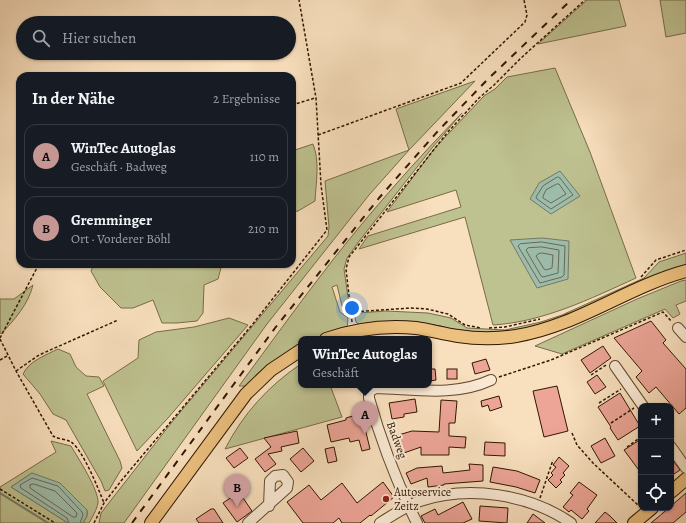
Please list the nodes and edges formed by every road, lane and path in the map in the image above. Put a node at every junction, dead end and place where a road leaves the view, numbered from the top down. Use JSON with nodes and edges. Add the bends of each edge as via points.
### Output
{"nodes":[{"id":1,"x":299,"y":0,"type":"edge"},
{"id":2,"x":524,"y":0,"type":"edge"},
{"id":3,"x":585,"y":0,"type":"edge"},
{"id":4,"x":316,"y":98,"type":"junction"},
{"id":5,"x":296,"y":103,"type":"edge"},
{"id":6,"x":318,"y":135,"type":"junction"},
{"id":7,"x":686,"y":250,"type":"edge"},
{"id":8,"x":37,"y":268,"type":"edge"},
{"id":9,"x":686,"y":270,"type":"edge"},
{"id":10,"x":639,"y":279,"type":"dead end"},
{"id":11,"x":118,"y":320,"type":"dead end"},
{"id":12,"x":540,"y":320,"type":"dead end"},
{"id":13,"x":678,"y":328,"type":"joint"},
{"id":14,"x":336,"y":336,"type":"edge"},
{"id":15,"x":686,"y":338,"type":"edge"},
{"id":16,"x":0,"y":339,"type":"edge"},
{"id":17,"x":298,"y":352,"type":"edge"},
{"id":18,"x":8,"y":356,"type":"junction"},
{"id":19,"x":0,"y":360,"type":"edge"},
{"id":20,"x":615,"y":366,"type":"joint"},
{"id":21,"x":16,"y":371,"type":"junction"},
{"id":22,"x":591,"y":375,"type":"dead end"},
{"id":23,"x":491,"y":380,"type":"joint"},
{"id":24,"x":628,"y":384,"type":"junction"},
{"id":25,"x":599,"y":403,"type":"dead end"},
{"id":26,"x":641,"y":403,"type":"edge"},
{"id":27,"x":638,"y":407,"type":"edge"},
{"id":28,"x":611,"y":423,"type":"dead end"},
{"id":29,"x":572,"y":433,"type":"dead end"},
{"id":30,"x":638,"y":439,"type":"edge"},
{"id":31,"x":627,"y":447,"type":"dead end"},
{"id":32,"x":674,"y":451,"type":"edge"},
{"id":33,"x":553,"y":460,"type":"dead end"},
{"id":34,"x":686,"y":468,"type":"edge"},
{"id":35,"x":686,"y":479,"type":"edge"},
{"id":36,"x":0,"y":489,"type":"edge"},
{"id":37,"x":674,"y":489,"type":"edge"},
{"id":38,"x":638,"y":501,"type":"edge"},
{"id":39,"x":104,"y":503,"type":"junction"},
{"id":40,"x":538,"y":505,"type":"junction"},
{"id":41,"x":268,"y":506,"type":"dead end"},
{"id":42,"x":408,"y":506,"type":"junction"},
{"id":43,"x":648,"y":511,"type":"edge"},
{"id":44,"x":55,"y":523,"type":"edge"},
{"id":45,"x":94,"y":523,"type":"edge"},
{"id":46,"x":151,"y":523,"type":"edge"},
{"id":47,"x":248,"y":523,"type":"edge"},
{"id":48,"x":380,"y":523,"type":"edge"},
{"id":49,"x":416,"y":523,"type":"edge"},
{"id":50,"x":571,"y":523,"type":"edge"},
{"id":51,"x":634,"y":523,"type":"edge"}],
"edges":[{"from":1,"to":4,"type":"path"},
{"from":2,"to":6,"type":"path","via":[[527,14],[525,22],[461,83]]},
{"from":3,"to":12,"type":"path","via":[[479,98],[447,133],[349,257],[346,270],[351,312],[427,309],[448,314],[465,325],[483,328],[505,327]]},
{"from":4,"to":5,"type":"path"},
{"from":4,"to":6,"type":"path"},
{"from":6,"to":39,"type":"path","via":[[327,230],[252,325]]},
{"from":7,"to":10,"type":"path","via":[[656,260]]},
{"from":8,"to":16,"type":"path"},
{"from":9,"to":14,"type":"main road","via":[[564,322],[526,334],[470,337],[417,328],[390,327],[354,331]]},
{"from":11,"to":21,"type":"path","via":[[39,355]]},
{"from":13,"to":15,"type":"street"},
{"from":13,"to":23,"type":"path","via":[[663,312],[551,360]]},
{"from":16,"to":18,"type":"path"},
{"from":17,"to":46,"type":"main road","via":[[271,370],[246,394]]},
{"from":18,"to":19,"type":"path"},
{"from":18,"to":21,"type":"path"},
{"from":20,"to":22,"type":"path","via":[[612,362]]},
{"from":20,"to":24,"type":"street"},
{"from":21,"to":39,"type":"path","via":[[53,436],[69,441],[78,448]]},
{"from":23,"to":42,"type":"street","name":"Badweg","via":[[454,391],[375,388],[370,392],[369,398],[383,441]]},
{"from":24,"to":25,"type":"path"},
{"from":24,"to":26,"type":"street"},
{"from":27,"to":28,"type":"path"},
{"from":29,"to":38,"type":"path","via":[[577,445],[594,464]]},
{"from":30,"to":31,"type":"path"},
{"from":32,"to":34,"type":"street"},
{"from":33,"to":40,"type":"path"},
{"from":35,"to":37,"type":"main road"},
{"from":36,"to":44,"type":"path"},
{"from":39,"to":45,"type":"path"},
{"from":40,"to":42,"type":"street","via":[[501,494],[468,494],[431,498]]},
{"from":40,"to":50,"type":"street"},
{"from":41,"to":47,"type":"street"},
{"from":42,"to":48,"type":"street"},
{"from":42,"to":49,"type":"street","name":"Badweg"},
{"from":43,"to":51,"type":"main road"}]}
